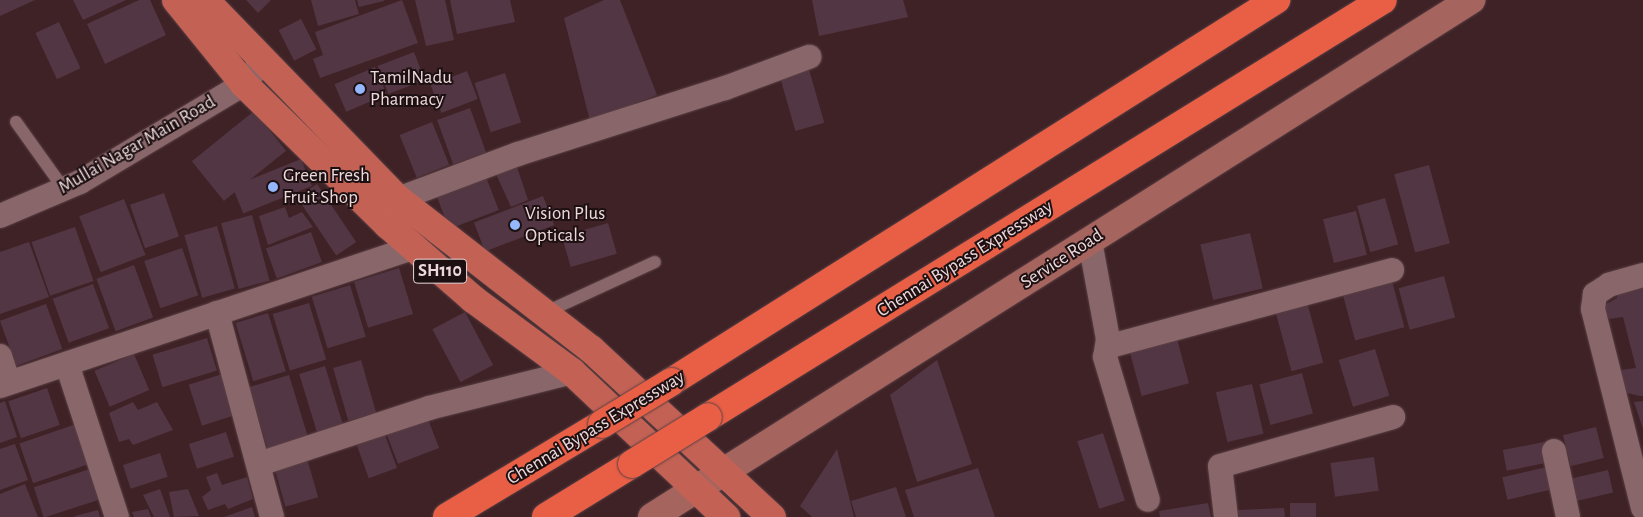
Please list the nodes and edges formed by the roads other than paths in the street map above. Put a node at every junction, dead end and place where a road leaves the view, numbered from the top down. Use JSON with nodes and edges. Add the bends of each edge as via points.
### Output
{"nodes":[{"id":1,"x":176,"y":0,"type":"edge"},
{"id":2,"x":205,"y":0,"type":"edge"},
{"id":3,"x":1276,"y":0,"type":"edge"},
{"id":4,"x":1383,"y":0,"type":"edge"},
{"id":5,"x":1471,"y":0,"type":"edge"},
{"id":6,"x":809,"y":57,"type":"dead end"},
{"id":7,"x":264,"y":59,"type":"junction"},
{"id":8,"x":244,"y":84,"type":"junction"},
{"id":9,"x":16,"y":122,"type":"dead end"},
{"id":10,"x":64,"y":189,"type":"junction"},
{"id":11,"x":398,"y":199,"type":"junction"},
{"id":12,"x":0,"y":216,"type":"edge"},
{"id":13,"x":1090,"y":241,"type":"junction"},
{"id":14,"x":413,"y":248,"type":"junction"},
{"id":15,"x":655,"y":262,"type":"dead end"},
{"id":16,"x":1392,"y":270,"type":"dead end"},
{"id":17,"x":1643,"y":275,"type":"edge"},
{"id":18,"x":544,"y":313,"type":"junction"},
{"id":19,"x":217,"y":314,"type":"junction"},
{"id":20,"x":1108,"y":339,"type":"junction"},
{"id":21,"x":0,"y":356,"type":"edge"},
{"id":22,"x":67,"y":364,"type":"junction"},
{"id":23,"x":572,"y":372,"type":"junction"},
{"id":24,"x":5,"y":385,"type":"edge"},
{"id":25,"x":1393,"y":417,"type":"dead end"},
{"id":26,"x":1554,"y":451,"type":"dead end"},
{"id":27,"x":259,"y":464,"type":"junction"},
{"id":28,"x":729,"y":472,"type":"junction"},
{"id":29,"x":696,"y":490,"type":"junction"},
{"id":30,"x":1148,"y":500,"type":"dead end"},
{"id":31,"x":1643,"y":508,"type":"edge"},
{"id":32,"x":118,"y":517,"type":"edge"},
{"id":33,"x":272,"y":517,"type":"edge"},
{"id":34,"x":447,"y":517,"type":"edge"},
{"id":35,"x":546,"y":517,"type":"edge"},
{"id":36,"x":652,"y":517,"type":"edge"},
{"id":37,"x":726,"y":517,"type":"edge"},
{"id":38,"x":772,"y":517,"type":"edge"},
{"id":39,"x":1226,"y":517,"type":"edge"},
{"id":40,"x":1568,"y":517,"type":"edge"}],
"edges":[{"from":1,"to":8,"type":"main road","number":"SH110"},
{"from":2,"to":7,"type":"main road","number":"SH110"},
{"from":3,"to":34,"type":"highway","name":"Chennai Bypass Expressway","bridge":true,"via":[[671,382]]},
{"from":4,"to":35,"type":"highway","name":"Chennai Bypass Expressway","bridge":true},
{"from":5,"to":13,"type":"street","name":"Service Road"},
{"from":6,"to":11,"type":"street","via":[[726,88],[518,154]]},
{"from":7,"to":8,"type":"street","name":"Mullai Nagar Main Road"},
{"from":7,"to":11,"type":"main road","number":"SH110"},
{"from":8,"to":10,"type":"street","name":"Mullai Nagar Main Road"},
{"from":8,"to":14,"type":"main road","number":"SH110"},
{"from":9,"to":10,"type":"lane"},
{"from":10,"to":12,"type":"street","name":"Mullai Nagar Main Road"},
{"from":11,"to":18,"type":"main road","number":"SH110"},
{"from":13,"to":20,"type":"street"},
{"from":13,"to":28,"type":"street","name":"Service Road"},
{"from":14,"to":19,"type":"street"},
{"from":14,"to":23,"type":"main road","number":"SH110"},
{"from":15,"to":18,"type":"lane"},
{"from":16,"to":20,"type":"street","via":[[1114,345]]},
{"from":17,"to":31,"type":"street","via":[[1609,285],[1595,294],[1593,310]]},
{"from":18,"to":28,"type":"main road","number":"SH110"},
{"from":19,"to":22,"type":"street"},
{"from":19,"to":27,"type":"street"},
{"from":20,"to":30,"type":"street","via":[[1105,358]]},
{"from":21,"to":24,"type":"street"},
{"from":22,"to":24,"type":"street"},
{"from":22,"to":32,"type":"street"},
{"from":23,"to":27,"type":"street","via":[[429,408]]},
{"from":23,"to":29,"type":"main road","number":"SH110"},
{"from":25,"to":39,"type":"street","via":[[1220,466]]},
{"from":26,"to":40,"type":"street"},
{"from":27,"to":33,"type":"street"},
{"from":28,"to":29,"type":"street","name":"Service Road"},
{"from":28,"to":38,"type":"main road","number":"SH110"},
{"from":29,"to":36,"type":"street","name":"Service Road"},
{"from":29,"to":37,"type":"main road","number":"SH110"}]}
